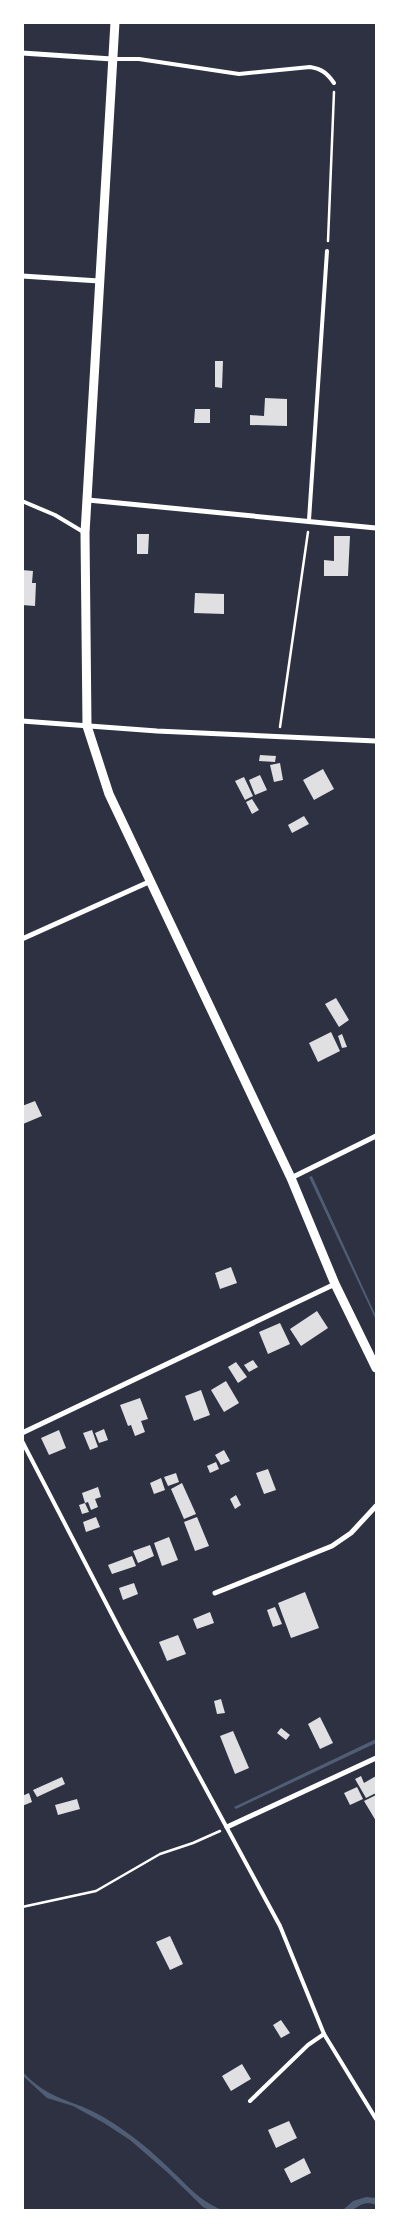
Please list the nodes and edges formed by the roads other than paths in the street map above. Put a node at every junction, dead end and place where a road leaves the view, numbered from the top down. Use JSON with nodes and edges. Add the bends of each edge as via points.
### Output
{"nodes":[{"id":1,"x":115,"y":22,"type":"edge"},
{"id":2,"x":22,"y":53,"type":"edge"},
{"id":3,"x":112,"y":58,"type":"junction"},
{"id":4,"x":334,"y":83,"type":"road end"},
{"id":5,"x":327,"y":251,"type":"road end"},
{"id":6,"x":22,"y":276,"type":"edge"},
{"id":7,"x":99,"y":281,"type":"junction"},
{"id":8,"x":88,"y":500,"type":"junction"},
{"id":9,"x":22,"y":501,"type":"edge"},
{"id":10,"x":309,"y":520,"type":"junction"},
{"id":11,"x":376,"y":528,"type":"edge"},
{"id":12,"x":85,"y":533,"type":"junction"},
{"id":13,"x":22,"y":721,"type":"edge"},
{"id":14,"x":87,"y":726,"type":"junction"},
{"id":15,"x":376,"y":740,"type":"edge"},
{"id":16,"x":151,"y":881,"type":"junction"},
{"id":17,"x":22,"y":939,"type":"edge"},
{"id":18,"x":376,"y":1136,"type":"edge"},
{"id":19,"x":291,"y":1178,"type":"junction"},
{"id":20,"x":335,"y":1284,"type":"junction"},
{"id":21,"x":376,"y":1368,"type":"edge"},
{"id":22,"x":22,"y":1433,"type":"edge"},
{"id":23,"x":22,"y":1441,"type":"edge"},
{"id":24,"x":376,"y":1506,"type":"edge"},
{"id":25,"x":216,"y":1593,"type":"dead end"},
{"id":26,"x":376,"y":1758,"type":"edge"},
{"id":27,"x":227,"y":1827,"type":"junction"},
{"id":28,"x":324,"y":2034,"type":"junction"},
{"id":29,"x":250,"y":2101,"type":"dead end"},
{"id":30,"x":376,"y":2118,"type":"edge"}],
"edges":[{"from":1,"to":3,"type":"street"},
{"from":2,"to":3,"type":"street"},
{"from":3,"to":4,"type":"lane","via":[[239,74],[320,68]]},
{"from":3,"to":7,"type":"street"},
{"from":5,"to":10,"type":"lane"},
{"from":6,"to":7,"type":"street"},
{"from":7,"to":8,"type":"street"},
{"from":8,"to":10,"type":"street"},
{"from":8,"to":12,"type":"street"},
{"from":9,"to":12,"type":"lane"},
{"from":10,"to":11,"type":"street"},
{"from":12,"to":14,"type":"street"},
{"from":13,"to":14,"type":"street"},
{"from":14,"to":15,"type":"street"},
{"from":14,"to":16,"type":"street","via":[[109,794]]},
{"from":16,"to":17,"type":"street"},
{"from":16,"to":19,"type":"street"},
{"from":18,"to":19,"type":"street"},
{"from":19,"to":20,"type":"street"},
{"from":20,"to":21,"type":"street"},
{"from":20,"to":22,"type":"street"},
{"from":23,"to":27,"type":"lane"},
{"from":24,"to":25,"type":"street","via":[[351,1533],[332,1546]]},
{"from":26,"to":27,"type":"street"},
{"from":27,"to":28,"type":"lane","via":[[280,1926]]},
{"from":28,"to":29,"type":"lane","via":[[308,2045]]},
{"from":28,"to":30,"type":"lane"}]}
